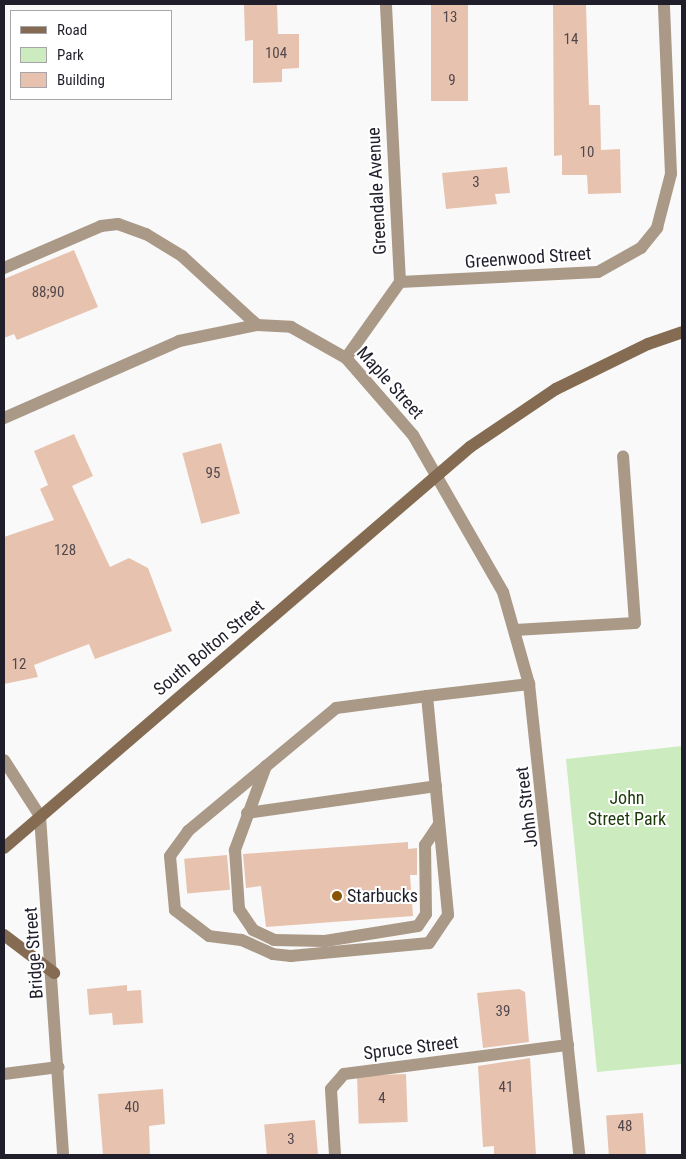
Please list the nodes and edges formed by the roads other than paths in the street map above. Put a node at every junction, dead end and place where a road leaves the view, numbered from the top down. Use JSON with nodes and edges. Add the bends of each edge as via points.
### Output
{"nodes":[{"id":1,"x":386,"y":4,"type":"edge"},
{"id":2,"x":664,"y":4,"type":"edge"},
{"id":3,"x":4,"y":268,"type":"edge"},
{"id":4,"x":400,"y":282,"type":"junction"},
{"id":5,"x":257,"y":325,"type":"junction"},
{"id":6,"x":682,"y":332,"type":"edge"},
{"id":7,"x":346,"y":358,"type":"junction"},
{"id":8,"x":4,"y":418,"type":"edge"},
{"id":9,"x":623,"y":456,"type":"dead end"},
{"id":10,"x":437,"y":475,"type":"junction"},
{"id":11,"x":515,"y":630,"type":"junction"},
{"id":12,"x":529,"y":684,"type":"junction"},
{"id":13,"x":428,"y":696,"type":"junction"},
{"id":14,"x":4,"y":760,"type":"edge"},
{"id":15,"x":267,"y":763,"type":"junction"},
{"id":16,"x":436,"y":786,"type":"junction"},
{"id":17,"x":247,"y":812,"type":"junction"},
{"id":18,"x":40,"y":816,"type":"junction"},
{"id":19,"x":439,"y":824,"type":"junction"},
{"id":20,"x":4,"y":848,"type":"edge"},
{"id":21,"x":4,"y":935,"type":"edge"},
{"id":22,"x":54,"y":973,"type":"junction"},
{"id":23,"x":568,"y":1045,"type":"junction"},
{"id":24,"x":59,"y":1066,"type":"junction"},
{"id":25,"x":4,"y":1074,"type":"edge"},
{"id":26,"x":63,"y":1155,"type":"edge"},
{"id":27,"x":335,"y":1155,"type":"edge"},
{"id":28,"x":579,"y":1155,"type":"edge"}],
"edges":[{"from":1,"to":4,"type":"street","name":"Greendale Avenue"},
{"from":2,"to":4,"type":"street","name":"Greenwood Street","via":[[671,174],[657,228],[641,248],[598,272]]},
{"from":3,"to":5,"type":"street","via":[[101,226],[118,224],[182,256]]},
{"from":4,"to":7,"type":"street"},
{"from":5,"to":7,"type":"street","name":"Maple Street","via":[[291,327]]},
{"from":5,"to":8,"type":"street","name":"Maple Street","via":[[179,341]]},
{"from":6,"to":10,"type":"main road","via":[[648,344],[556,389]]},
{"from":7,"to":10,"type":"street","name":"Maple Street","via":[[414,435]]},
{"from":9,"to":11,"type":"street","via":[[635,623]]},
{"from":10,"to":11,"type":"street","name":"John Street","via":[[503,592]]},
{"from":10,"to":18,"type":"main road","name":"South Bolton Street"},
{"from":11,"to":12,"type":"street","name":"John Street"},
{"from":12,"to":13,"type":"street"},
{"from":12,"to":23,"type":"street","name":"John Street"},
{"from":13,"to":15,"type":"street","via":[[336,708]]},
{"from":13,"to":16,"type":"street"},
{"from":14,"to":18,"type":"street","name":"Bridge Street"},
{"from":15,"to":17,"type":"street"},
{"from":15,"to":19,"type":"street","via":[[214,805],[170,856],[175,910],[209,936],[241,940],[291,956],[429,942],[448,915]]},
{"from":16,"to":17,"type":"street"},
{"from":16,"to":19,"type":"street"},
{"from":17,"to":19,"type":"street","via":[[235,850],[239,909],[253,930],[274,940],[325,941],[418,926],[426,914],[425,844]]},
{"from":18,"to":20,"type":"main road","name":"South Bolton Street"},
{"from":18,"to":22,"type":"street","name":"Bridge Street"},
{"from":21,"to":22,"type":"main road"},
{"from":22,"to":24,"type":"street","name":"Bridge Street"},
{"from":23,"to":27,"type":"street","name":"Spruce Street","via":[[344,1074],[331,1089]]},
{"from":23,"to":28,"type":"street","name":"John Street"},
{"from":24,"to":25,"type":"street"},
{"from":24,"to":26,"type":"street","name":"Bridge Street"}]}
